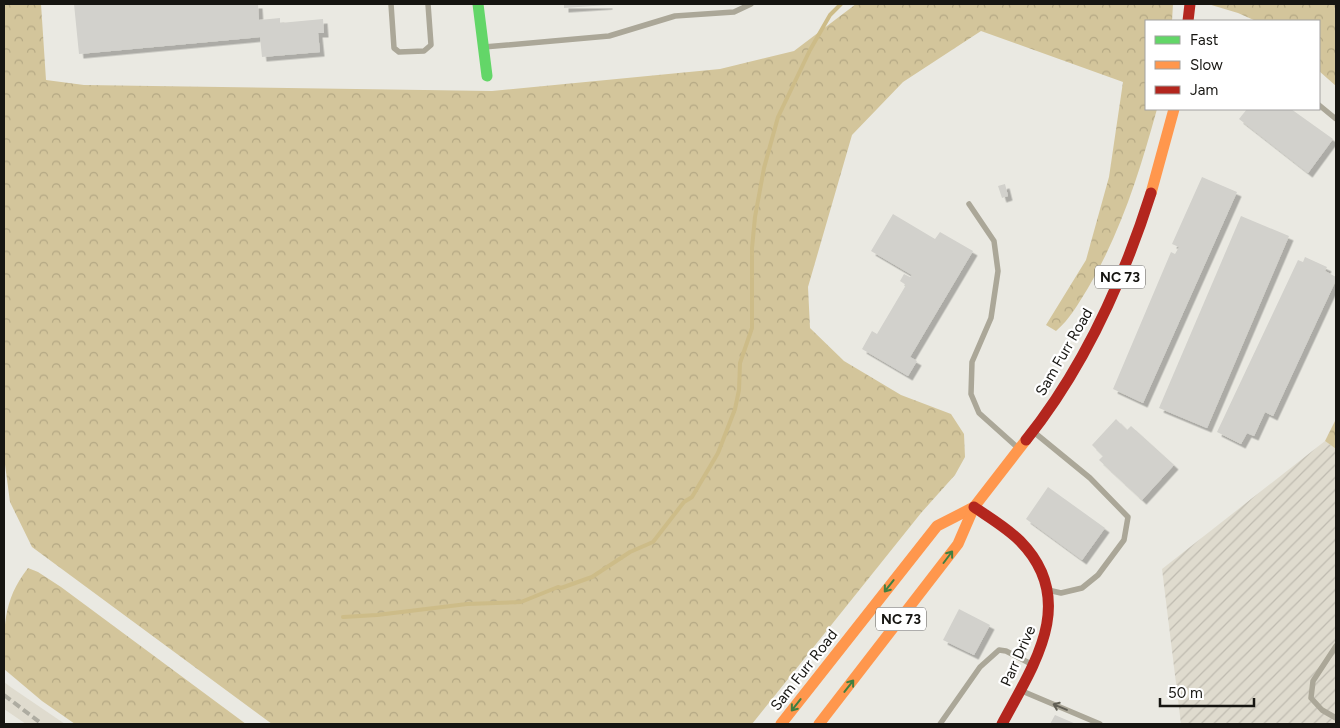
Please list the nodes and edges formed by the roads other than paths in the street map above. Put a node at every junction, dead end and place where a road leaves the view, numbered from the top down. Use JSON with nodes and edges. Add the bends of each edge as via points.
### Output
{"nodes":[{"id":1,"x":390,"y":4,"type":"edge"},
{"id":2,"x":428,"y":4,"type":"edge"},
{"id":3,"x":478,"y":4,"type":"edge"},
{"id":4,"x":751,"y":4,"type":"edge"},
{"id":5,"x":1190,"y":4,"type":"edge"},
{"id":6,"x":1188,"y":20,"type":"edge"},
{"id":7,"x":484,"y":47,"type":"junction"},
{"id":8,"x":487,"y":76,"type":"dead end"},
{"id":9,"x":1320,"y":106,"type":"edge"},
{"id":10,"x":1174,"y":110,"type":"edge"},
{"id":11,"x":1336,"y":119,"type":"edge"},
{"id":12,"x":969,"y":204,"type":"dead end"},
{"id":13,"x":1033,"y":432,"type":"junction"},
{"id":14,"x":1019,"y":449,"type":"junction"},
{"id":15,"x":974,"y":507,"type":"junction"},
{"id":16,"x":1046,"y":589,"type":"junction"},
{"id":17,"x":1336,"y":646,"type":"edge"},
{"id":18,"x":1033,"y":664,"type":"junction"},
{"id":19,"x":1020,"y":690,"type":"junction"},
{"id":20,"x":1336,"y":718,"type":"edge"},
{"id":21,"x":781,"y":724,"type":"edge"},
{"id":22,"x":819,"y":724,"type":"edge"},
{"id":23,"x":940,"y":724,"type":"edge"},
{"id":24,"x":1002,"y":724,"type":"edge"},
{"id":25,"x":1100,"y":724,"type":"edge"}],
"edges":[{"from":1,"to":2,"type":"lane","via":[[394,48],[399,52],[424,51],[431,45]]},
{"from":3,"to":7,"type":"main road"},
{"from":4,"to":7,"type":"lane","via":[[734,12],[675,16],[609,36]]},
{"from":5,"to":6,"type":"main road"},
{"from":7,"to":8,"type":"main road"},
{"from":9,"to":11,"type":"lane"},
{"from":10,"to":13,"type":"main road","name":"Sam Furr Road","number":"NC 73","via":[[1160,166],[1125,265],[1082,357]]},
{"from":12,"to":14,"type":"lane","via":[[994,241],[998,271],[991,318],[972,362],[971,394],[979,412]]},
{"from":13,"to":14,"type":"main road","name":"Sam Furr Road","number":"NC 73"},
{"from":13,"to":16,"type":"lane","via":[[1090,478],[1128,517],[1124,540],[1098,575],[1082,588],[1060,593]]},
{"from":14,"to":15,"type":"main road","name":"Sam Furr Road","number":"NC 73"},
{"from":15,"to":16,"type":"main road","name":"Parr Drive","via":[[1021,542],[1038,566]]},
{"from":15,"to":21,"type":"main road","name":"Sam Furr Road","number":"NC 73","one_way":true,"via":[[937,526]]},
{"from":22,"to":15,"type":"main road","name":"Sam Furr Road","number":"NC 73","one_way":true,"via":[[958,544]]},
{"from":16,"to":18,"type":"main road","name":"Parr Drive","via":[[1049,622],[1046,638]]},
{"from":17,"to":20,"type":"lane","via":[[1313,681],[1310,698]]},
{"from":18,"to":19,"type":"main road","name":"Parr Drive"},
{"from":18,"to":23,"type":"lane","via":[[1000,650],[980,666]]},
{"from":19,"to":24,"type":"main road","name":"Parr Drive"},
{"from":25,"to":19,"type":"lane","one_way":true}]}
